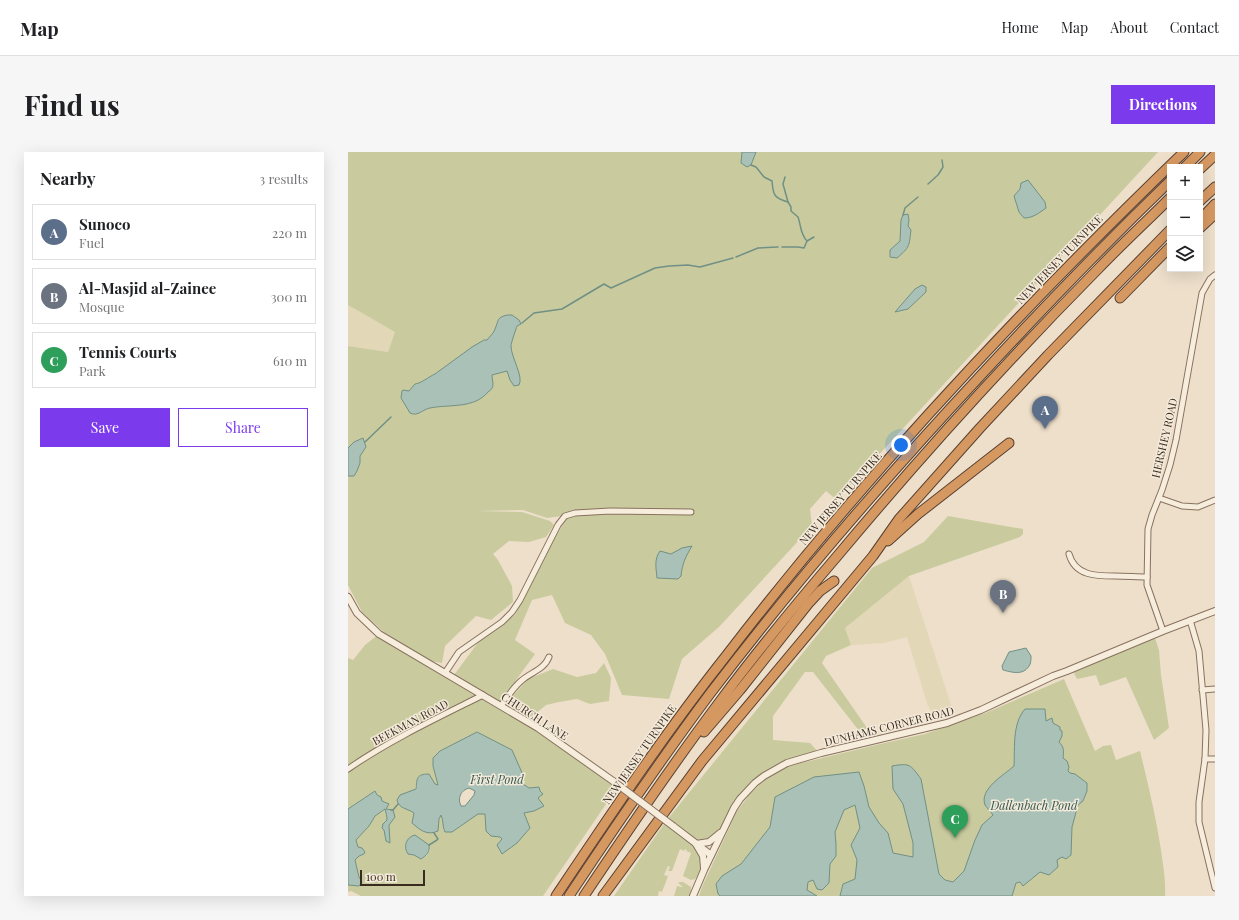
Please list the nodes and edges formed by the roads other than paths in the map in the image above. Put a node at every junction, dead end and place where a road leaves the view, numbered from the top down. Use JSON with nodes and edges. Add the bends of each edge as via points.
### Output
{"nodes":[{"id":1,"x":1184,"y":152,"type":"edge"},
{"id":2,"x":1200,"y":152,"type":"edge"},
{"id":3,"x":1215,"y":155,"type":"edge"},
{"id":4,"x":1188,"y":164,"type":"edge"},
{"id":5,"x":1203,"y":166,"type":"edge"},
{"id":6,"x":1167,"y":184,"type":"edge"},
{"id":7,"x":1215,"y":187,"type":"edge"},
{"id":8,"x":1168,"y":200,"type":"edge"},
{"id":9,"x":1201,"y":200,"type":"edge"},
{"id":10,"x":1215,"y":204,"type":"edge"},
{"id":11,"x":1215,"y":214,"type":"edge"},
{"id":12,"x":1203,"y":217,"type":"edge"},
{"id":13,"x":1203,"y":225,"type":"edge"},
{"id":14,"x":1167,"y":233,"type":"edge"},
{"id":15,"x":1167,"y":250,"type":"edge"},
{"id":16,"x":1167,"y":258,"type":"edge"},
{"id":17,"x":1215,"y":275,"type":"edge"},
{"id":18,"x":1009,"y":443,"type":"dead end"},
{"id":19,"x":1159,"y":498,"type":"junction"},
{"id":20,"x":1215,"y":500,"type":"edge"},
{"id":21,"x":691,"y":512,"type":"dead end"},
{"id":22,"x":1069,"y":554,"type":"dead end"},
{"id":23,"x":872,"y":556,"type":"junction"},
{"id":24,"x":1147,"y":577,"type":"junction"},
{"id":25,"x":834,"y":581,"type":"dead end"},
{"id":26,"x":348,"y":597,"type":"edge"},
{"id":27,"x":1215,"y":611,"type":"edge"},
{"id":28,"x":1190,"y":620,"type":"junction"},
{"id":29,"x":1163,"y":631,"type":"junction"},
{"id":30,"x":549,"y":657,"type":"dead end"},
{"id":31,"x":445,"y":673,"type":"junction"},
{"id":32,"x":1215,"y":689,"type":"edge"},
{"id":33,"x":1202,"y":690,"type":"junction"},
{"id":34,"x":483,"y":695,"type":"junction"},
{"id":35,"x":501,"y":706,"type":"junction"},
{"id":36,"x":1205,"y":759,"type":"junction"},
{"id":37,"x":1215,"y":759,"type":"edge"},
{"id":38,"x":348,"y":769,"type":"edge"},
{"id":39,"x":659,"y":785,"type":"junction"},
{"id":40,"x":723,"y":828,"type":"junction"},
{"id":41,"x":696,"y":844,"type":"junction"},
{"id":42,"x":711,"y":855,"type":"junction"},
{"id":43,"x":704,"y":870,"type":"junction"},
{"id":44,"x":1215,"y":888,"type":"edge"},
{"id":45,"x":556,"y":896,"type":"edge"},
{"id":46,"x":569,"y":896,"type":"edge"},
{"id":47,"x":584,"y":896,"type":"edge"},
{"id":48,"x":603,"y":896,"type":"edge"},
{"id":49,"x":693,"y":896,"type":"edge"}],
"edges":[{"from":1,"to":45,"type":"highway","name":"NEW JERSEY TURNPIKE","via":[[1016,321],[830,528],[700,689],[643,767]]},
{"from":2,"to":4,"type":"highway"},
{"from":3,"to":5,"type":"highway"},
{"from":6,"to":46,"type":"highway","name":"NEW JERSEY TURNPIKE","via":[[1018,335],[839,534],[705,700],[624,813]]},
{"from":7,"to":9,"type":"highway"},
{"from":8,"to":39,"type":"highway","via":[[1032,337],[882,503],[765,643]]},
{"from":10,"to":12,"type":"highway"},
{"from":11,"to":13,"type":"highway"},
{"from":14,"to":23,"type":"highway","via":[[986,422],[899,519]]},
{"from":15,"to":16,"type":"highway","via":[[1120,298]]},
{"from":17,"to":19,"type":"street","name":"HERSHEY ROAD","via":[[1202,293],[1176,440]]},
{"from":18,"to":23,"type":"highway","via":[[918,514]]},
{"from":19,"to":20,"type":"street","via":[[1182,506],[1198,506]]},
{"from":19,"to":24,"type":"street","name":"HERSHEY ROAD","via":[[1148,529]]},
{"from":21,"to":31,"type":"street","via":[[575,512],[565,516],[558,524],[512,612],[459,652]]},
{"from":22,"to":24,"type":"street","via":[[1074,565],[1088,574]]},
{"from":23,"to":48,"type":"highway","via":[[702,761]]},
{"from":24,"to":29,"type":"street","name":"HERSHEY ROAD","via":[[1147,585]]},
{"from":25,"to":39,"type":"highway","via":[[811,601]]},
{"from":26,"to":31,"type":"street","name":"CHURCH LANE","via":[[357,613],[379,634]]},
{"from":27,"to":28,"type":"street","name":"DUNHAMS CORNER ROAD"},
{"from":28,"to":29,"type":"street","name":"DUNHAMS CORNER ROAD"},
{"from":28,"to":33,"type":"street","via":[[1199,651]]},
{"from":29,"to":40,"type":"street","name":"DUNHAMS CORNER ROAD","via":[[1053,676],[982,710],[947,722],[787,763],[764,776],[747,791]]},
{"from":30,"to":35,"type":"street","via":[[542,668],[511,691]]},
{"from":31,"to":34,"type":"street","name":"CHURCH LANE"},
{"from":32,"to":33,"type":"street"},
{"from":33,"to":36,"type":"street","via":[[1206,730]]},
{"from":34,"to":35,"type":"street","name":"CHURCH LANE"},
{"from":34,"to":38,"type":"street","name":"BEEKMAN ROAD","via":[[399,737]]},
{"from":35,"to":41,"type":"street","name":"CHURCH LANE","bridge":true,"via":[[548,735]]},
{"from":36,"to":37,"type":"street"},
{"from":36,"to":44,"type":"street","via":[[1199,822]]},
{"from":39,"to":47,"type":"highway"},
{"from":40,"to":41,"type":"street","via":[[713,840]]},
{"from":40,"to":42,"type":"street","name":"DUNHAMS CORNER ROAD"},
{"from":41,"to":42,"type":"street","name":"CHURCH LANE"},
{"from":41,"to":43,"type":"street","via":[[703,856]]},
{"from":42,"to":43,"type":"street","name":"DUNHAMS CORNER ROAD"},
{"from":43,"to":49,"type":"street","name":"DUNHAMS CORNER ROAD"}]}
